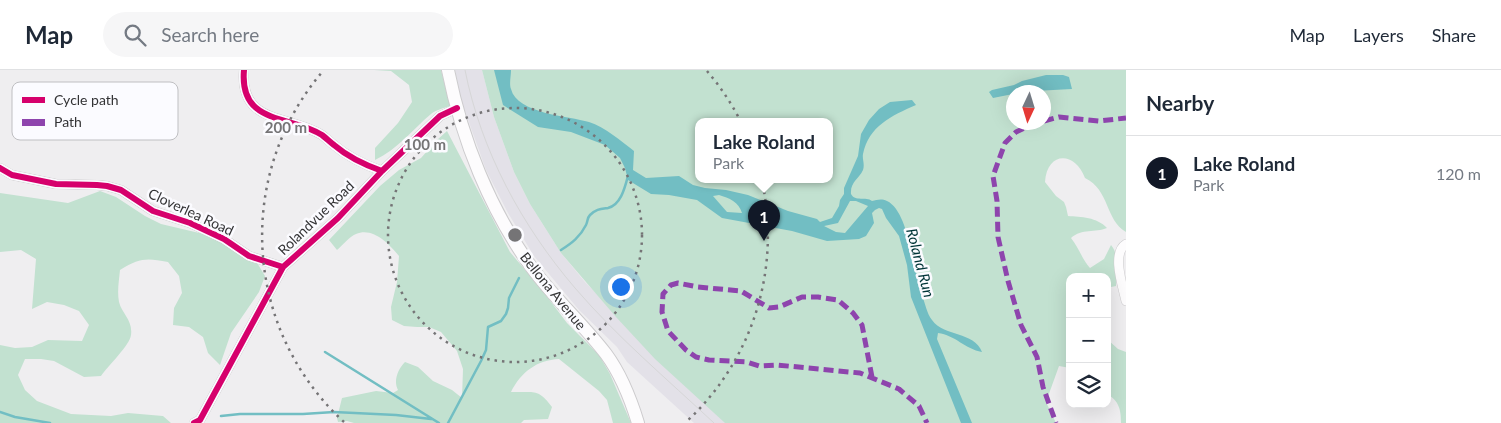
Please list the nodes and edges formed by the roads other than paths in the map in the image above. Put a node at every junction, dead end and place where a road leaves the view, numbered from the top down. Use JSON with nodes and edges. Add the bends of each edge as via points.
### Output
{"nodes":[{"id":1,"x":244,"y":70,"type":"edge"},
{"id":2,"x":448,"y":70,"type":"edge"},
{"id":3,"x":457,"y":108,"type":"junction"},
{"id":4,"x":0,"y":168,"type":"edge"},
{"id":5,"x":382,"y":171,"type":"junction"},
{"id":6,"x":1126,"y":244,"type":"edge"},
{"id":7,"x":283,"y":267,"type":"junction"},
{"id":8,"x":1126,"y":300,"type":"edge"},
{"id":9,"x":194,"y":423,"type":"edge"},
{"id":10,"x":638,"y":423,"type":"edge"}],
"edges":[{"from":1,"to":5,"type":"street","via":[[244,90],[256,108],[266,115],[309,128],[350,157]]},
{"from":2,"to":3,"type":"main road","name":"Bellona Avenue"},
{"from":3,"to":5,"type":"street","name":"Rolandvue Road","via":[[440,116]]},
{"from":3,"to":10,"type":"main road","name":"Bellona Avenue","via":[[483,181],[514,242],[542,281],[607,356]]},
{"from":4,"to":7,"type":"street","name":"Cloverlea Road","via":[[12,175],[56,184],[107,186],[121,190],[153,211],[190,223],[224,239],[249,256]]},
{"from":5,"to":7,"type":"street","name":"Rolandvue Road","via":[[338,218]]},
{"from":6,"to":8,"type":"street","via":[[1118,257]]},
{"from":7,"to":9,"type":"street","name":"Rolandvue Road","via":[[200,420]]}]}
